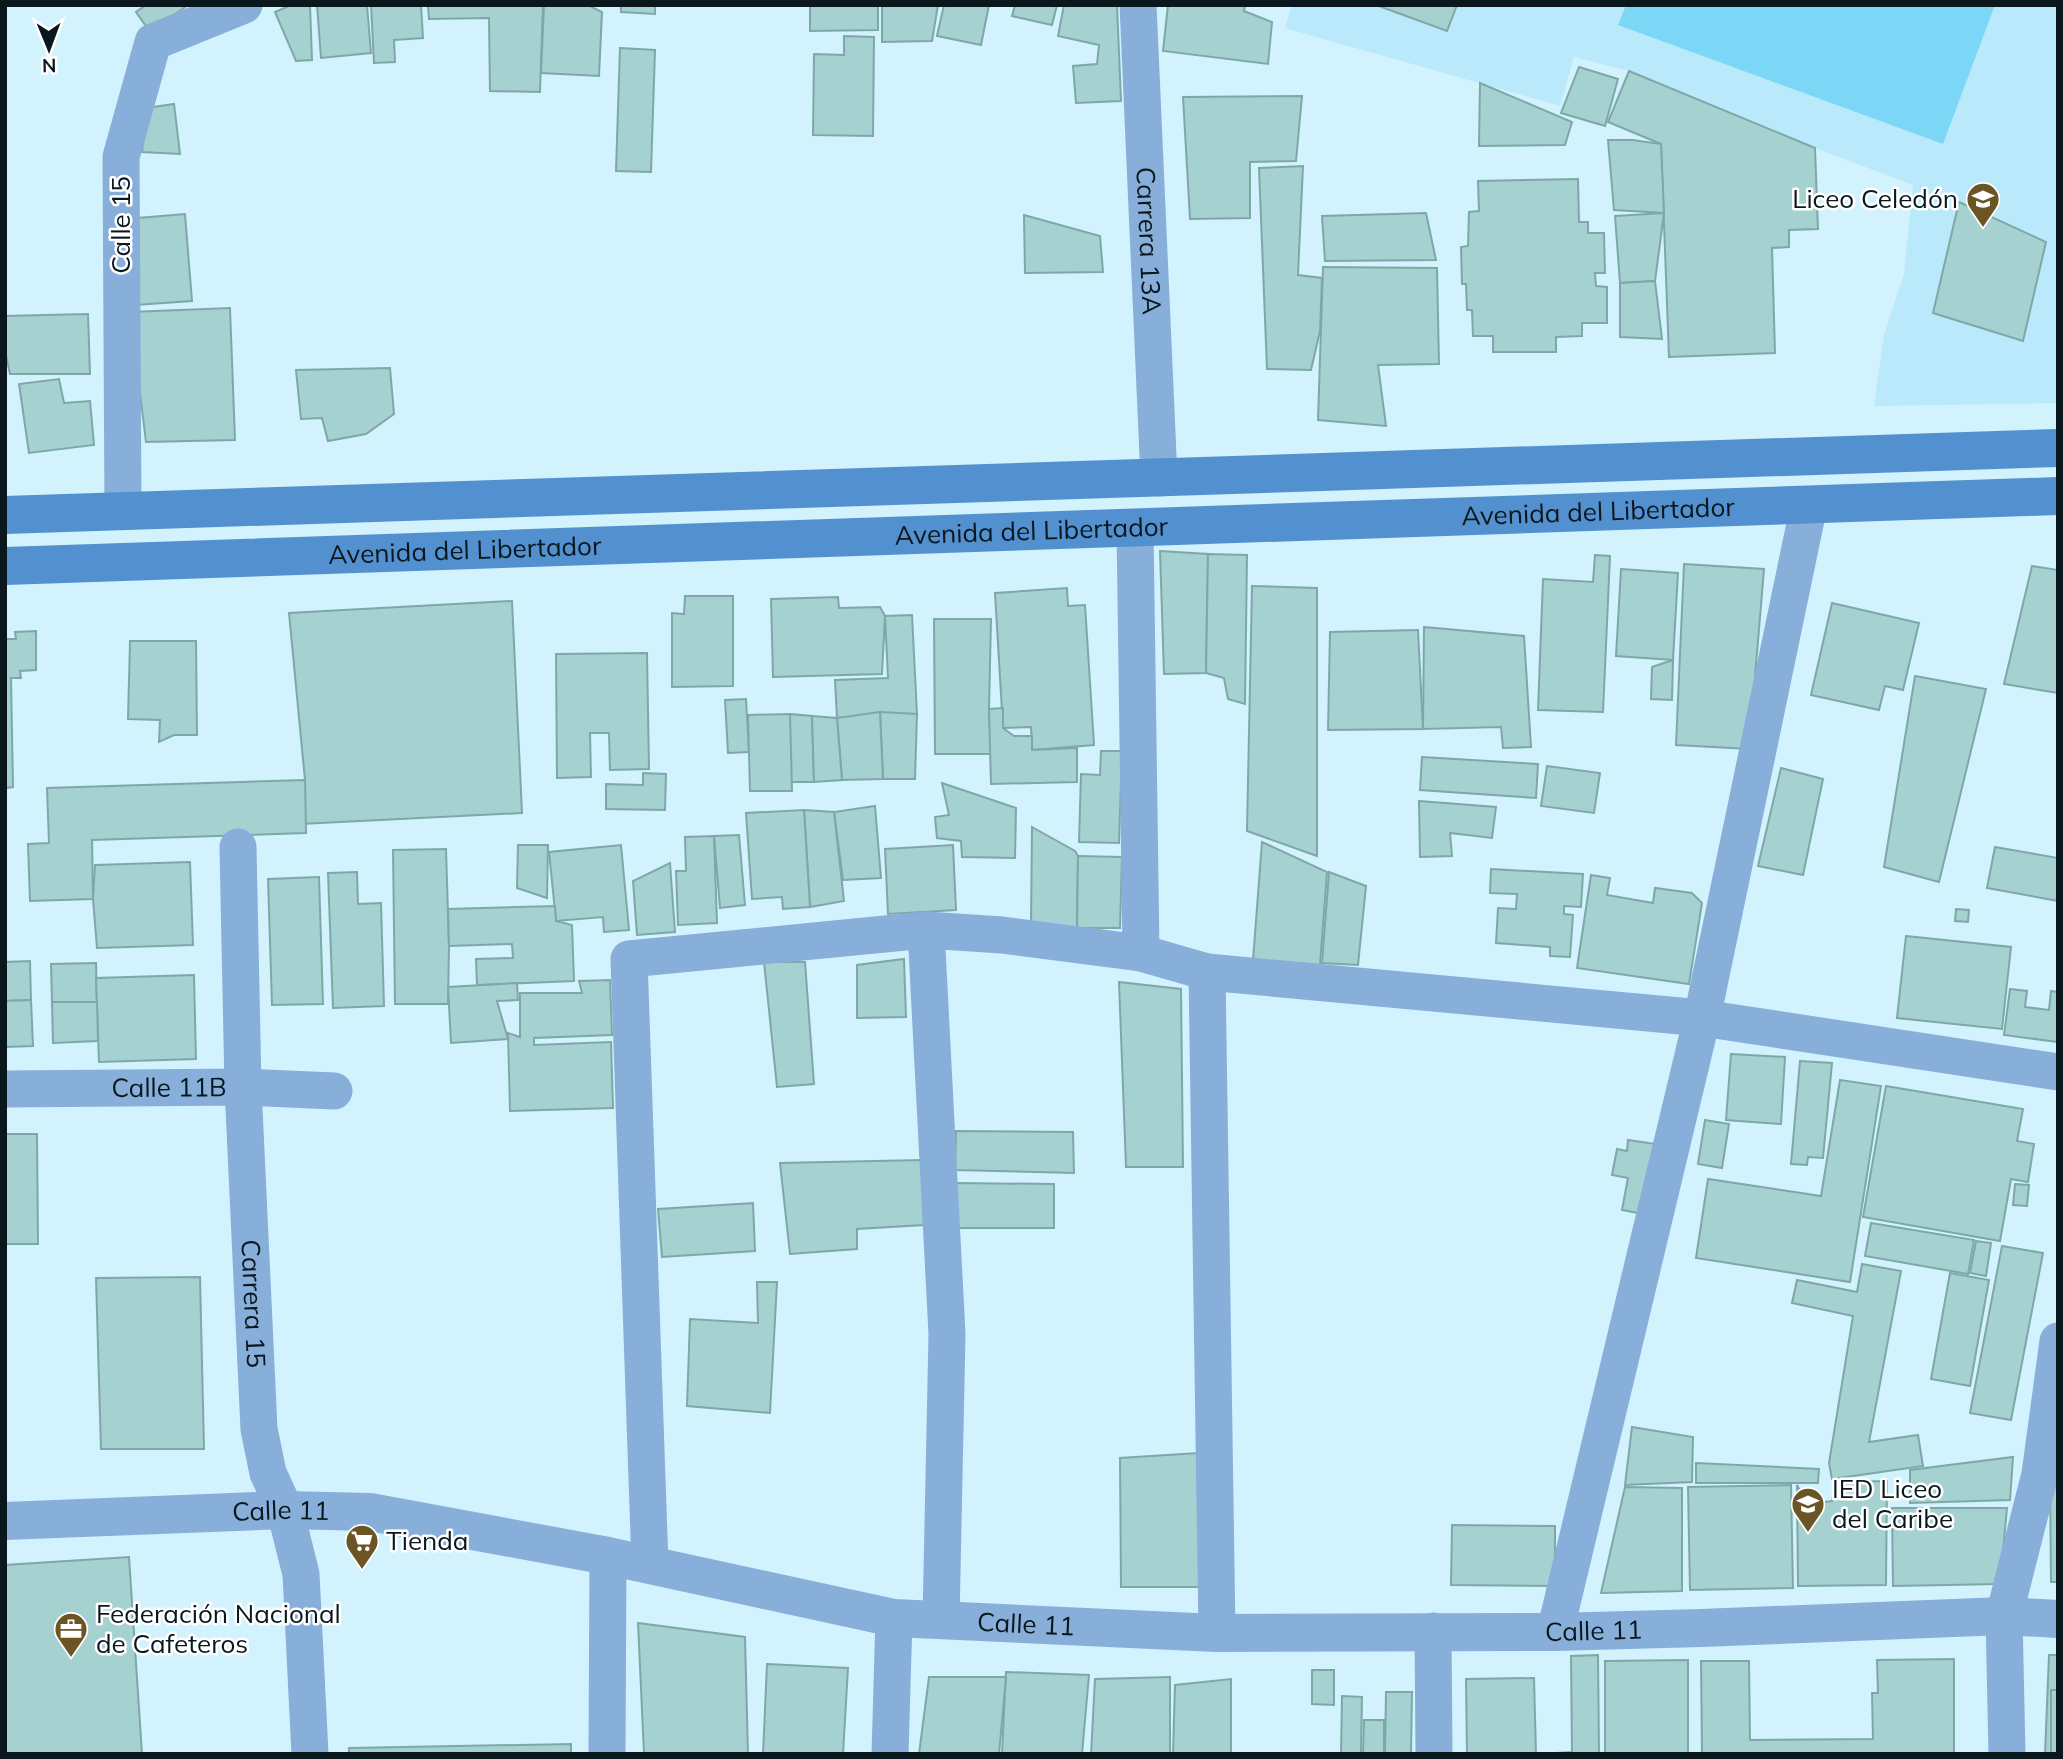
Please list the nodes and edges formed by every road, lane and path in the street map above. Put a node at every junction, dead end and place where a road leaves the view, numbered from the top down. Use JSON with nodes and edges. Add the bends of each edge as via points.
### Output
{"nodes":[{"id":1,"x":244,"y":5,"type":"edge"},
{"id":2,"x":1138,"y":5,"type":"edge"},
{"id":3,"x":2058,"y":448,"type":"edge"},
{"id":4,"x":1159,"y":478,"type":"junction"},
{"id":5,"x":2058,"y":496,"type":"edge"},
{"id":6,"x":1809,"y":505,"type":"junction"},
{"id":7,"x":123,"y":510,"type":"junction"},
{"id":8,"x":5,"y":515,"type":"edge"},
{"id":9,"x":1135,"y":528,"type":"junction"},
{"id":10,"x":5,"y":566,"type":"edge"},
{"id":11,"x":238,"y":847,"type":"dead end"},
{"id":12,"x":926,"y":930,"type":"junction"},
{"id":13,"x":1141,"y":953,"type":"junction"},
{"id":14,"x":1207,"y":972,"type":"junction"},
{"id":15,"x":1702,"y":1018,"type":"junction"},
{"id":16,"x":2058,"y":1072,"type":"edge"},
{"id":17,"x":243,"y":1087,"type":"junction"},
{"id":18,"x":5,"y":1089,"type":"edge"},
{"id":19,"x":334,"y":1091,"type":"dead end"},
{"id":20,"x":2058,"y":1341,"type":"edge"},
{"id":21,"x":2049,"y":1470,"type":"edge"},
{"id":22,"x":285,"y":1510,"type":"junction"},
{"id":23,"x":5,"y":1521,"type":"edge"},
{"id":24,"x":608,"y":1556,"type":"junction"},
{"id":25,"x":650,"y":1565,"type":"junction"},
{"id":26,"x":2004,"y":1616,"type":"junction"},
{"id":27,"x":894,"y":1618,"type":"junction"},
{"id":28,"x":2058,"y":1619,"type":"edge"},
{"id":29,"x":940,"y":1620,"type":"junction"},
{"id":30,"x":1433,"y":1631,"type":"junction"},
{"id":31,"x":1555,"y":1632,"type":"junction"},
{"id":32,"x":1217,"y":1633,"type":"junction"},
{"id":33,"x":310,"y":1754,"type":"edge"},
{"id":34,"x":607,"y":1754,"type":"edge"},
{"id":35,"x":890,"y":1754,"type":"edge"},
{"id":36,"x":1434,"y":1754,"type":"edge"},
{"id":37,"x":2007,"y":1754,"type":"edge"}],
"edges":[{"from":1,"to":7,"type":"street","name":"Calle 15","via":[[153,42],[121,157]]},
{"from":2,"to":4,"type":"street","name":"Carrera 13A"},
{"from":3,"to":4,"type":"main road","name":"Avenida del Libertador"},
{"from":4,"to":7,"type":"main road","name":"Avenida del Libertador"},
{"from":5,"to":6,"type":"main road","name":"Avenida del Libertador"},
{"from":6,"to":9,"type":"main road","name":"Avenida del Libertador"},
{"from":6,"to":15,"type":"street"},
{"from":7,"to":8,"type":"main road","name":"Avenida del Libertador"},
{"from":9,"to":10,"type":"main road","name":"Avenida del Libertador"},
{"from":9,"to":13,"type":"street"},
{"from":11,"to":17,"type":"street","name":"Carrera 15"},
{"from":12,"to":13,"type":"street"},
{"from":12,"to":25,"type":"street","via":[[629,959]]},
{"from":12,"to":29,"type":"street","via":[[947,1334]]},
{"from":13,"to":14,"type":"street"},
{"from":14,"to":15,"type":"street"},
{"from":14,"to":32,"type":"street"},
{"from":15,"to":16,"type":"street"},
{"from":15,"to":31,"type":"street"},
{"from":17,"to":18,"type":"street","name":"Calle 11B"},
{"from":17,"to":19,"type":"street","name":"Calle 11B"},
{"from":17,"to":22,"type":"street","name":"Carrera 15","via":[[259,1429],[268,1473]]},
{"from":20,"to":21,"type":"street"},
{"from":21,"to":26,"type":"street"},
{"from":22,"to":23,"type":"street","name":"Calle 11"},
{"from":22,"to":24,"type":"street","name":"Calle 11","via":[[370,1512]]},
{"from":22,"to":33,"type":"street","name":"Carrera 15","via":[[301,1574]]},
{"from":24,"to":25,"type":"street","name":"Calle 11"},
{"from":24,"to":34,"type":"street"},
{"from":25,"to":27,"type":"street","name":"Calle 11"},
{"from":26,"to":28,"type":"street","name":"Calle 11"},
{"from":26,"to":31,"type":"street","name":"Calle 11"},
{"from":26,"to":37,"type":"street"},
{"from":27,"to":29,"type":"street","name":"Calle 11"},
{"from":27,"to":35,"type":"street"},
{"from":29,"to":32,"type":"street","name":"Calle 11"},
{"from":30,"to":31,"type":"street","name":"Calle 11"},
{"from":30,"to":32,"type":"street","name":"Calle 11"},
{"from":30,"to":36,"type":"street"}]}
